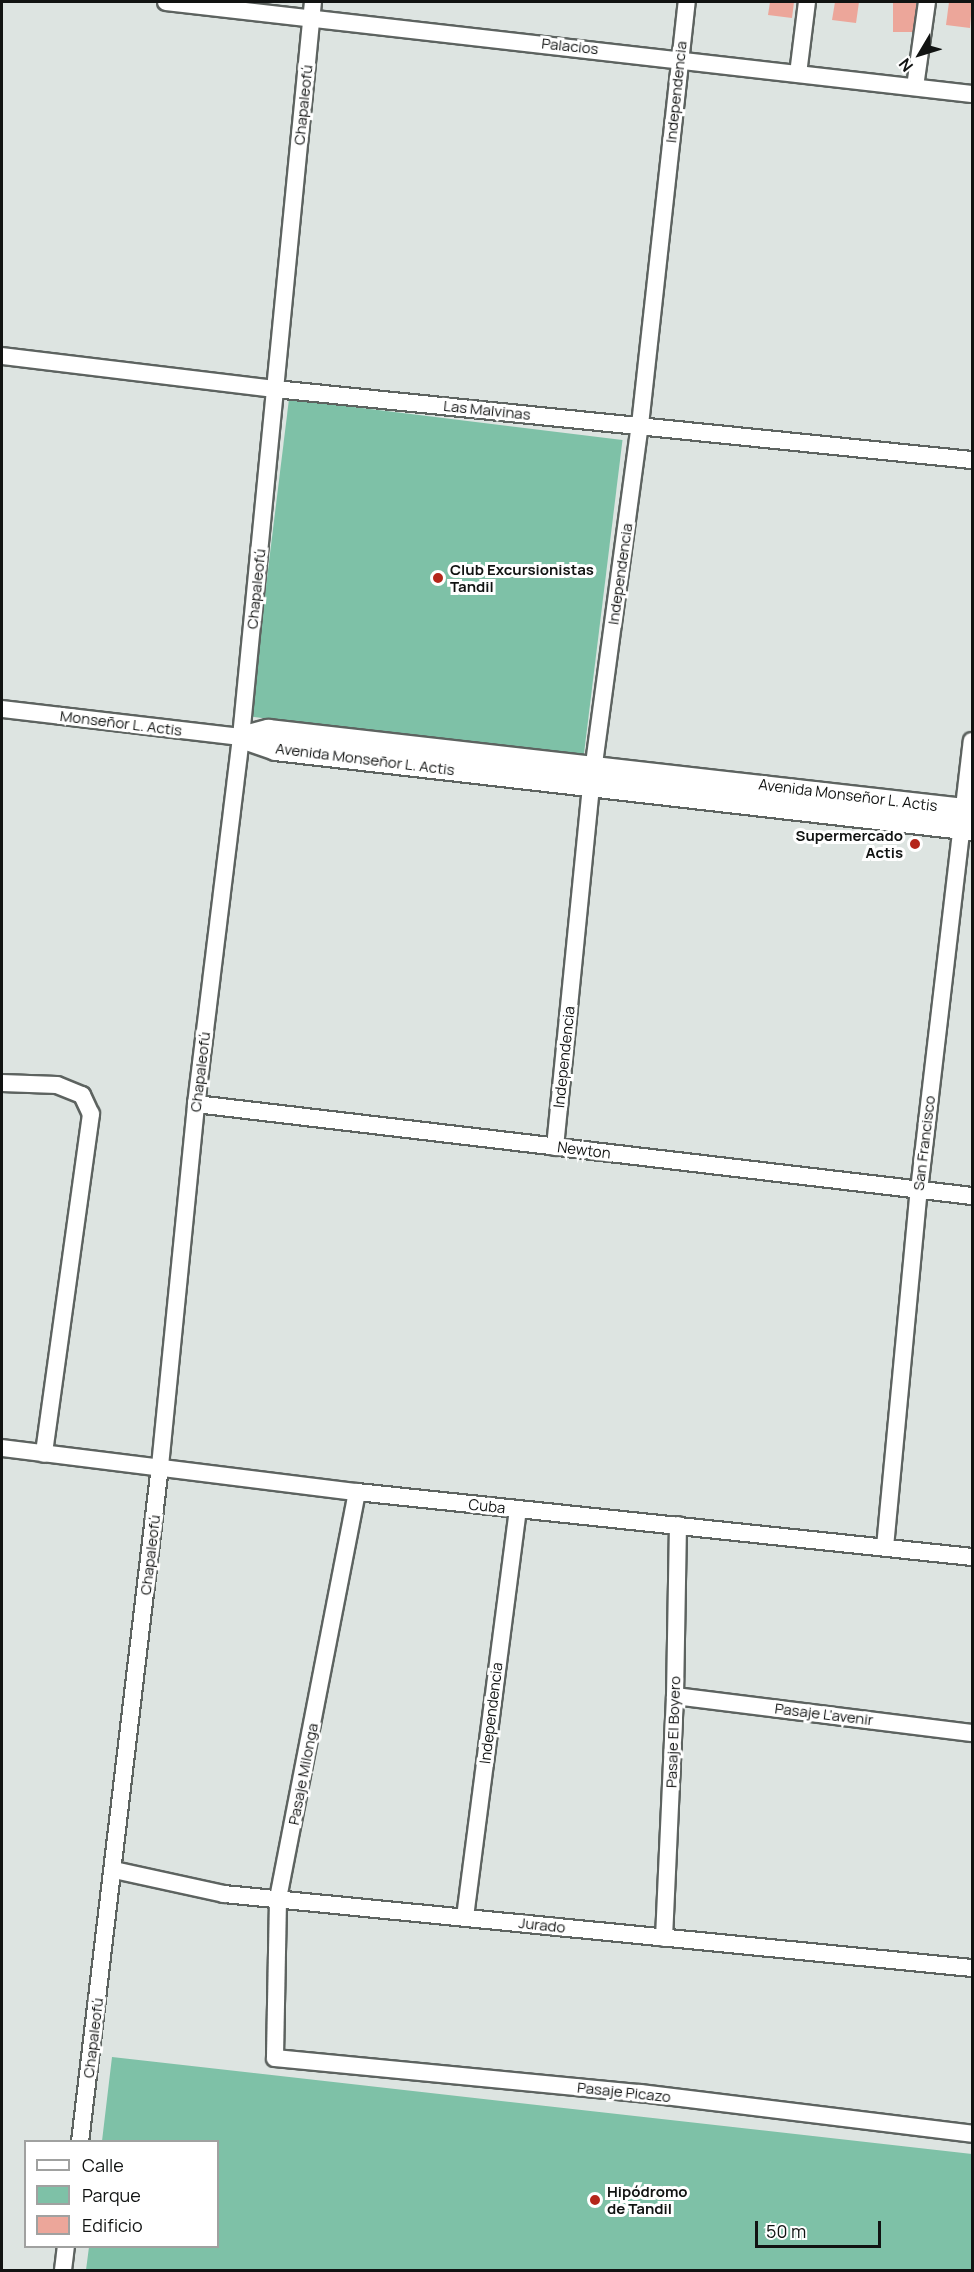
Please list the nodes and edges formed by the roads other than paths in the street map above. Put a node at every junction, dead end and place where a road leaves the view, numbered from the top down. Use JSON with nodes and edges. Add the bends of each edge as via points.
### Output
{"nodes":[{"id":1,"x":166,"y":2,"type":"edge"},
{"id":2,"x":687,"y":2,"type":"edge"},
{"id":3,"x":807,"y":2,"type":"edge"},
{"id":4,"x":927,"y":2,"type":"edge"},
{"id":5,"x":312,"y":9,"type":"edge"},
{"id":6,"x":680,"y":59,"type":"junction"},
{"id":7,"x":798,"y":74,"type":"junction"},
{"id":8,"x":915,"y":87,"type":"junction"},
{"id":9,"x":972,"y":94,"type":"edge"},
{"id":10,"x":2,"y":356,"type":"edge"},
{"id":11,"x":275,"y":389,"type":"junction"},
{"id":12,"x":640,"y":425,"type":"junction"},
{"id":13,"x":972,"y":460,"type":"edge"},
{"id":14,"x":2,"y":710,"type":"edge"},
{"id":15,"x":242,"y":737,"type":"junction"},
{"id":16,"x":972,"y":741,"type":"edge"},
{"id":17,"x":593,"y":776,"type":"junction"},
{"id":18,"x":968,"y":819,"type":"edge"},
{"id":19,"x":2,"y":1083,"type":"edge"},
{"id":20,"x":196,"y":1104,"type":"junction"},
{"id":21,"x":555,"y":1147,"type":"junction"},
{"id":22,"x":919,"y":1190,"type":"junction"},
{"id":23,"x":972,"y":1196,"type":"edge"},
{"id":24,"x":2,"y":1448,"type":"edge"},
{"id":25,"x":44,"y":1454,"type":"junction"},
{"id":26,"x":160,"y":1466,"type":"junction"},
{"id":27,"x":357,"y":1492,"type":"junction"},
{"id":28,"x":518,"y":1509,"type":"junction"},
{"id":29,"x":678,"y":1525,"type":"junction"},
{"id":30,"x":885,"y":1547,"type":"junction"},
{"id":31,"x":972,"y":1557,"type":"edge"},
{"id":32,"x":675,"y":1695,"type":"junction"},
{"id":33,"x":972,"y":1733,"type":"edge"},
{"id":34,"x":114,"y":1870,"type":"junction"},
{"id":35,"x":278,"y":1900,"type":"junction"},
{"id":36,"x":465,"y":1917,"type":"junction"},
{"id":37,"x":664,"y":1938,"type":"junction"},
{"id":38,"x":972,"y":1968,"type":"edge"},
{"id":39,"x":275,"y":2058,"type":"joint"},
{"id":40,"x":972,"y":2134,"type":"edge"},
{"id":41,"x":80,"y":2140,"type":"edge"},
{"id":42,"x":66,"y":2248,"type":"edge"},
{"id":43,"x":63,"y":2271,"type":"edge"}],
"edges":[{"from":1,"to":5,"type":"street","name":"Palacios"},
{"from":2,"to":6,"type":"street","name":"Independencia"},
{"from":3,"to":7,"type":"street"},
{"from":4,"to":8,"type":"street"},
{"from":5,"to":6,"type":"street","name":"Palacios"},
{"from":5,"to":11,"type":"street","name":"Chapaleofú"},
{"from":6,"to":7,"type":"street","name":"Palacios"},
{"from":6,"to":12,"type":"street","name":"Independencia"},
{"from":7,"to":8,"type":"street","name":"Palacios"},
{"from":8,"to":9,"type":"street","name":"Palacios"},
{"from":10,"to":11,"type":"street","name":"Las Malvinas"},
{"from":11,"to":12,"type":"street","name":"Las Malvinas"},
{"from":11,"to":15,"type":"street","name":"Chapaleofú"},
{"from":12,"to":13,"type":"street","name":"Las Malvinas"},
{"from":12,"to":17,"type":"street","name":"Independencia"},
{"from":14,"to":15,"type":"street","name":"Monseñor L. Actis"},
{"from":15,"to":17,"type":"main road","name":"Avenida Monseñor L. Actis","via":[[275,749]]},
{"from":15,"to":20,"type":"street","name":"Chapaleofú"},
{"from":16,"to":18,"type":"street","name":"San Francisco"},
{"from":17,"to":18,"type":"main road","name":"Avenida Monseñor L. Actis"},
{"from":17,"to":21,"type":"street","name":"Independencia"},
{"from":18,"to":22,"type":"street","name":"San Francisco"},
{"from":19,"to":25,"type":"street","via":[[57,1085],[82,1095],[91,1114]]},
{"from":20,"to":21,"type":"street","name":"Newton"},
{"from":20,"to":26,"type":"street","name":"Chapaleofú"},
{"from":21,"to":22,"type":"street","name":"Newton"},
{"from":22,"to":23,"type":"street","name":"Newton"},
{"from":22,"to":30,"type":"street","name":"San Francisco"},
{"from":24,"to":25,"type":"street","name":"Cuba"},
{"from":25,"to":26,"type":"street","name":"Cuba"},
{"from":26,"to":27,"type":"street","name":"Cuba"},
{"from":26,"to":34,"type":"street","name":"Chapaleofú"},
{"from":27,"to":28,"type":"street","name":"Cuba"},
{"from":27,"to":35,"type":"street","name":"Pasaje Milonga"},
{"from":28,"to":29,"type":"street","name":"Cuba"},
{"from":28,"to":36,"type":"street","name":"Independencia"},
{"from":29,"to":30,"type":"street","name":"Cuba"},
{"from":29,"to":32,"type":"street","name":"Pasaje El Boyero"},
{"from":30,"to":31,"type":"street","name":"Cuba"},
{"from":32,"to":33,"type":"street","name":"Pasaje L'avenir"},
{"from":32,"to":37,"type":"street","name":"Pasaje El Boyero"},
{"from":34,"to":35,"type":"street","name":"Jurado","via":[[224,1894]]},
{"from":34,"to":41,"type":"street","name":"Chapaleofú"},
{"from":35,"to":36,"type":"street","name":"Jurado"},
{"from":35,"to":39,"type":"street","name":"Pasaje Milonga"},
{"from":36,"to":37,"type":"street","name":"Jurado"},
{"from":37,"to":38,"type":"street","name":"Jurado"},
{"from":39,"to":40,"type":"street","name":"Pasaje Picazo","via":[[640,2093]]},
{"from":42,"to":43,"type":"street"}]}
